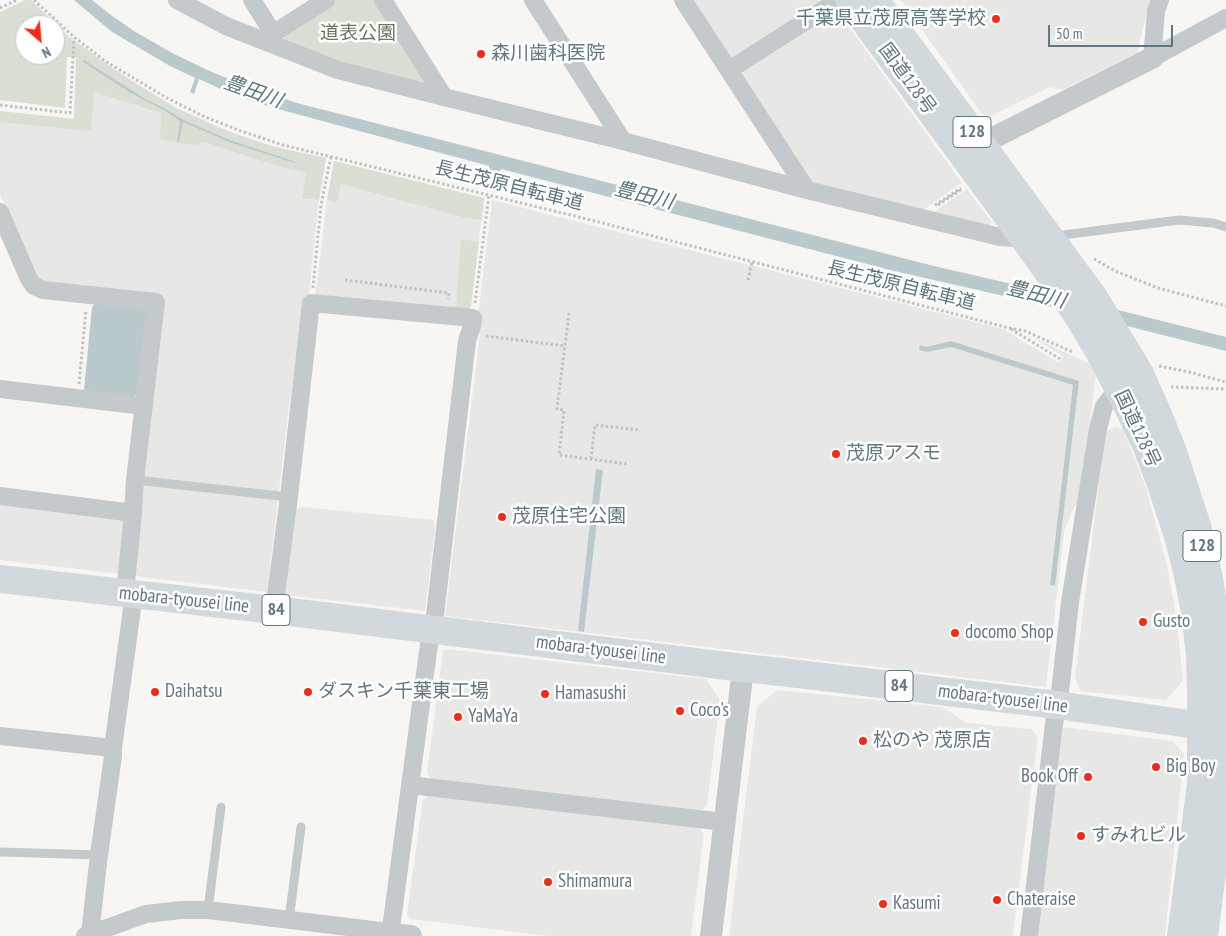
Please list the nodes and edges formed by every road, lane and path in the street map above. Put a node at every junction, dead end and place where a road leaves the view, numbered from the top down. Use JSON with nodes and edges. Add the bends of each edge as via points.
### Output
{"nodes":[{"id":1,"x":17,"y":0,"type":"edge"},
{"id":2,"x":34,"y":0,"type":"edge"},
{"id":3,"x":177,"y":0,"type":"edge"},
{"id":4,"x":252,"y":0,"type":"edge"},
{"id":5,"x":326,"y":0,"type":"edge"},
{"id":6,"x":383,"y":0,"type":"edge"},
{"id":7,"x":534,"y":0,"type":"edge"},
{"id":8,"x":683,"y":0,"type":"edge"},
{"id":9,"x":839,"y":0,"type":"edge"},
{"id":10,"x":849,"y":0,"type":"edge"},
{"id":11,"x":875,"y":0,"type":"edge"},
{"id":12,"x":1160,"y":0,"type":"edge"},
{"id":13,"x":0,"y":8,"type":"edge"},
{"id":14,"x":1226,"y":18,"type":"edge"},
{"id":15,"x":268,"y":36,"type":"junction"},
{"id":16,"x":74,"y":37,"type":"junction"},
{"id":17,"x":1152,"y":58,"type":"junction"},
{"id":18,"x":728,"y":70,"type":"junction"},
{"id":19,"x":444,"y":97,"type":"junction"},
{"id":20,"x":0,"y":106,"type":"edge"},
{"id":21,"x":623,"y":141,"type":"junction"},
{"id":22,"x":972,"y":150,"type":"junction"},
{"id":23,"x":331,"y":156,"type":"junction"},
{"id":24,"x":967,"y":183,"type":"dead end"},
{"id":25,"x":965,"y":188,"type":"dead end"},
{"id":26,"x":807,"y":190,"type":"junction"},
{"id":27,"x":489,"y":195,"type":"junction"},
{"id":28,"x":0,"y":212,"type":"edge"},
{"id":29,"x":1226,"y":227,"type":"edge"},
{"id":30,"x":1037,"y":244,"type":"junction"},
{"id":31,"x":752,"y":262,"type":"junction"},
{"id":32,"x":1081,"y":262,"type":"junction"},
{"id":33,"x":748,"y":280,"type":"dead end"},
{"id":34,"x":88,"y":295,"type":"junction"},
{"id":35,"x":311,"y":303,"type":"junction"},
{"id":36,"x":1226,"y":306,"type":"edge"},
{"id":37,"x":569,"y":313,"type":"dead end"},
{"id":38,"x":473,"y":318,"type":"junction"},
{"id":39,"x":1009,"y":328,"type":"junction"},
{"id":40,"x":1089,"y":354,"type":"junction"},
{"id":41,"x":1060,"y":359,"type":"dead end"},
{"id":42,"x":1137,"y":368,"type":"junction"},
{"id":43,"x":1226,"y":382,"type":"edge"},
{"id":44,"x":1172,"y":387,"type":"dead end"},
{"id":45,"x":0,"y":389,"type":"edge"},
{"id":46,"x":1118,"y":389,"type":"junction"},
{"id":47,"x":1226,"y":389,"type":"edge"},
{"id":48,"x":78,"y":398,"type":"junction"},
{"id":49,"x":144,"y":406,"type":"junction"},
{"id":50,"x":640,"y":430,"type":"dead end"},
{"id":51,"x":591,"y":459,"type":"junction"},
{"id":52,"x":628,"y":464,"type":"dead end"},
{"id":53,"x":135,"y":480,"type":"junction"},
{"id":54,"x":0,"y":496,"type":"edge"},
{"id":55,"x":289,"y":497,"type":"junction"},
{"id":56,"x":133,"y":513,"type":"junction"},
{"id":57,"x":0,"y":579,"type":"edge"},
{"id":58,"x":129,"y":593,"type":"junction"},
{"id":59,"x":274,"y":610,"type":"junction"},
{"id":60,"x":431,"y":629,"type":"junction"},
{"id":61,"x":743,"y":668,"type":"junction"},
{"id":62,"x":1057,"y":705,"type":"junction"},
{"id":63,"x":1217,"y":728,"type":"edge"},
{"id":64,"x":0,"y":736,"type":"edge"},
{"id":65,"x":113,"y":748,"type":"junction"},
{"id":66,"x":410,"y":785,"type":"junction"},
{"id":67,"x":221,"y":807,"type":"dead end"},
{"id":68,"x":724,"y":822,"type":"junction"},
{"id":69,"x":301,"y":827,"type":"dead end"},
{"id":70,"x":0,"y":852,"type":"edge"},
{"id":71,"x":99,"y":855,"type":"junction"},
{"id":72,"x":208,"y":910,"type":"junction"},
{"id":73,"x":289,"y":920,"type":"junction"},
{"id":74,"x":87,"y":935,"type":"edge"},
{"id":75,"x":397,"y":935,"type":"edge"},
{"id":76,"x":711,"y":936,"type":"edge"},
{"id":77,"x":1029,"y":936,"type":"edge"},
{"id":78,"x":1181,"y":936,"type":"edge"},
{"id":79,"x":1204,"y":936,"type":"edge"}],
"edges":[{"from":1,"to":13,"type":"path"},
{"from":2,"to":16,"type":"path","name":"長生茂原自転車道"},
{"from":3,"to":15,"type":"street","via":[[226,26]]},
{"from":4,"to":15,"type":"street"},
{"from":5,"to":15,"type":"street"},
{"from":6,"to":19,"type":"street"},
{"from":7,"to":21,"type":"street"},
{"from":8,"to":18,"type":"street"},
{"from":9,"to":18,"type":"street"},
{"from":10,"to":22,"type":"main road","name":"国道128号","number":"128"},
{"from":11,"to":22,"type":"main road","name":"国道128号","number":"128"},
{"from":12,"to":17,"type":"street"},
{"from":14,"to":17,"type":"street"},
{"from":15,"to":19,"type":"street","via":[[338,70]]},
{"from":16,"to":20,"type":"path","via":[[70,114]]},
{"from":16,"to":23,"type":"path","name":"長生茂原自転車道","via":[[105,61],[203,116],[256,136]]},
{"from":17,"to":22,"type":"street"},
{"from":18,"to":26,"type":"street"},
{"from":19,"to":21,"type":"street"},
{"from":21,"to":26,"type":"street"},
{"from":22,"to":30,"type":"main road","name":"国道128号","number":"128"},
{"from":23,"to":27,"type":"path","name":"長生茂原自転車道"},
{"from":23,"to":35,"type":"path"},
{"from":24,"to":25,"type":"path","via":[[930,209]]},
{"from":26,"to":30,"type":"street"},
{"from":27,"to":31,"type":"path","name":"長生茂原自転車道"},
{"from":27,"to":38,"type":"path"},
{"from":28,"to":34,"type":"street","via":[[34,286]]},
{"from":29,"to":30,"type":"lane","via":[[1179,220]]},
{"from":30,"to":32,"type":"main road","name":"国道128号","number":"128"},
{"from":30,"to":40,"type":"main road","name":"国道128号","number":"128","via":[[1076,313]]},
{"from":31,"to":33,"type":"path"},
{"from":31,"to":39,"type":"path","name":"長生茂原自転車道"},
{"from":32,"to":36,"type":"path","via":[[1158,288]]},
{"from":32,"to":42,"type":"main road","name":"国道128号","number":"128","via":[[1092,296]]},
{"from":34,"to":48,"type":"path"},
{"from":34,"to":49,"type":"street","via":[[156,302]]},
{"from":35,"to":38,"type":"street"},
{"from":35,"to":55,"type":"street"},
{"from":37,"to":51,"type":"path","via":[[557,409],[564,410],[559,455]]},
{"from":38,"to":60,"type":"street","via":[[467,341]]},
{"from":39,"to":40,"type":"path","name":"長生茂原自転車道"},
{"from":39,"to":41,"type":"path"},
{"from":40,"to":46,"type":"main road","name":"国道128号","number":"128"},
{"from":42,"to":43,"type":"path","via":[[1156,366]]},
{"from":42,"to":63,"type":"main road","name":"国道128号","number":"128","via":[[1173,452],[1210,579],[1224,700]]},
{"from":44,"to":47,"type":"path"},
{"from":45,"to":48,"type":"street"},
{"from":46,"to":62,"type":"street","via":[[1104,406],[1098,429]]},
{"from":46,"to":63,"type":"main road","name":"国道128号","number":"128","via":[[1146,445],[1182,552],[1195,612],[1201,690]]},
{"from":48,"to":49,"type":"street"},
{"from":49,"to":53,"type":"street"},
{"from":50,"to":51,"type":"path","via":[[595,425]]},
{"from":51,"to":52,"type":"path"},
{"from":53,"to":55,"type":"lane"},
{"from":53,"to":56,"type":"street"},
{"from":54,"to":56,"type":"street"},
{"from":55,"to":59,"type":"street"},
{"from":56,"to":58,"type":"street"},
{"from":57,"to":58,"type":"main road","name":"mobara-tyousei line","number":"84"},
{"from":58,"to":59,"type":"main road","name":"mobara-tyousei line","number":"84"},
{"from":58,"to":65,"type":"street"},
{"from":59,"to":60,"type":"main road","name":"mobara-tyousei line","number":"84"},
{"from":60,"to":61,"type":"main road","name":"mobara-tyousei line","number":"84"},
{"from":60,"to":66,"type":"street"},
{"from":61,"to":62,"type":"main road","name":"mobara-tyousei line","number":"84"},
{"from":61,"to":68,"type":"street"},
{"from":62,"to":63,"type":"main road","name":"mobara-tyousei line","number":"84"},
{"from":62,"to":77,"type":"street"},
{"from":63,"to":78,"type":"main road","name":"国道128号","number":"128","via":[[1201,784]]},
{"from":63,"to":79,"type":"main road","name":"国道128号","number":"128","via":[[1223,785]]},
{"from":64,"to":65,"type":"street"},
{"from":65,"to":71,"type":"street"},
{"from":66,"to":68,"type":"street"},
{"from":66,"to":75,"type":"street"},
{"from":67,"to":72,"type":"lane"},
{"from":68,"to":76,"type":"street"},
{"from":69,"to":73,"type":"lane"},
{"from":70,"to":71,"type":"lane"},
{"from":71,"to":74,"type":"street"},
{"from":72,"to":73,"type":"street"},
{"from":72,"to":74,"type":"street","via":[[146,914]]},
{"from":73,"to":75,"type":"street"}]}
